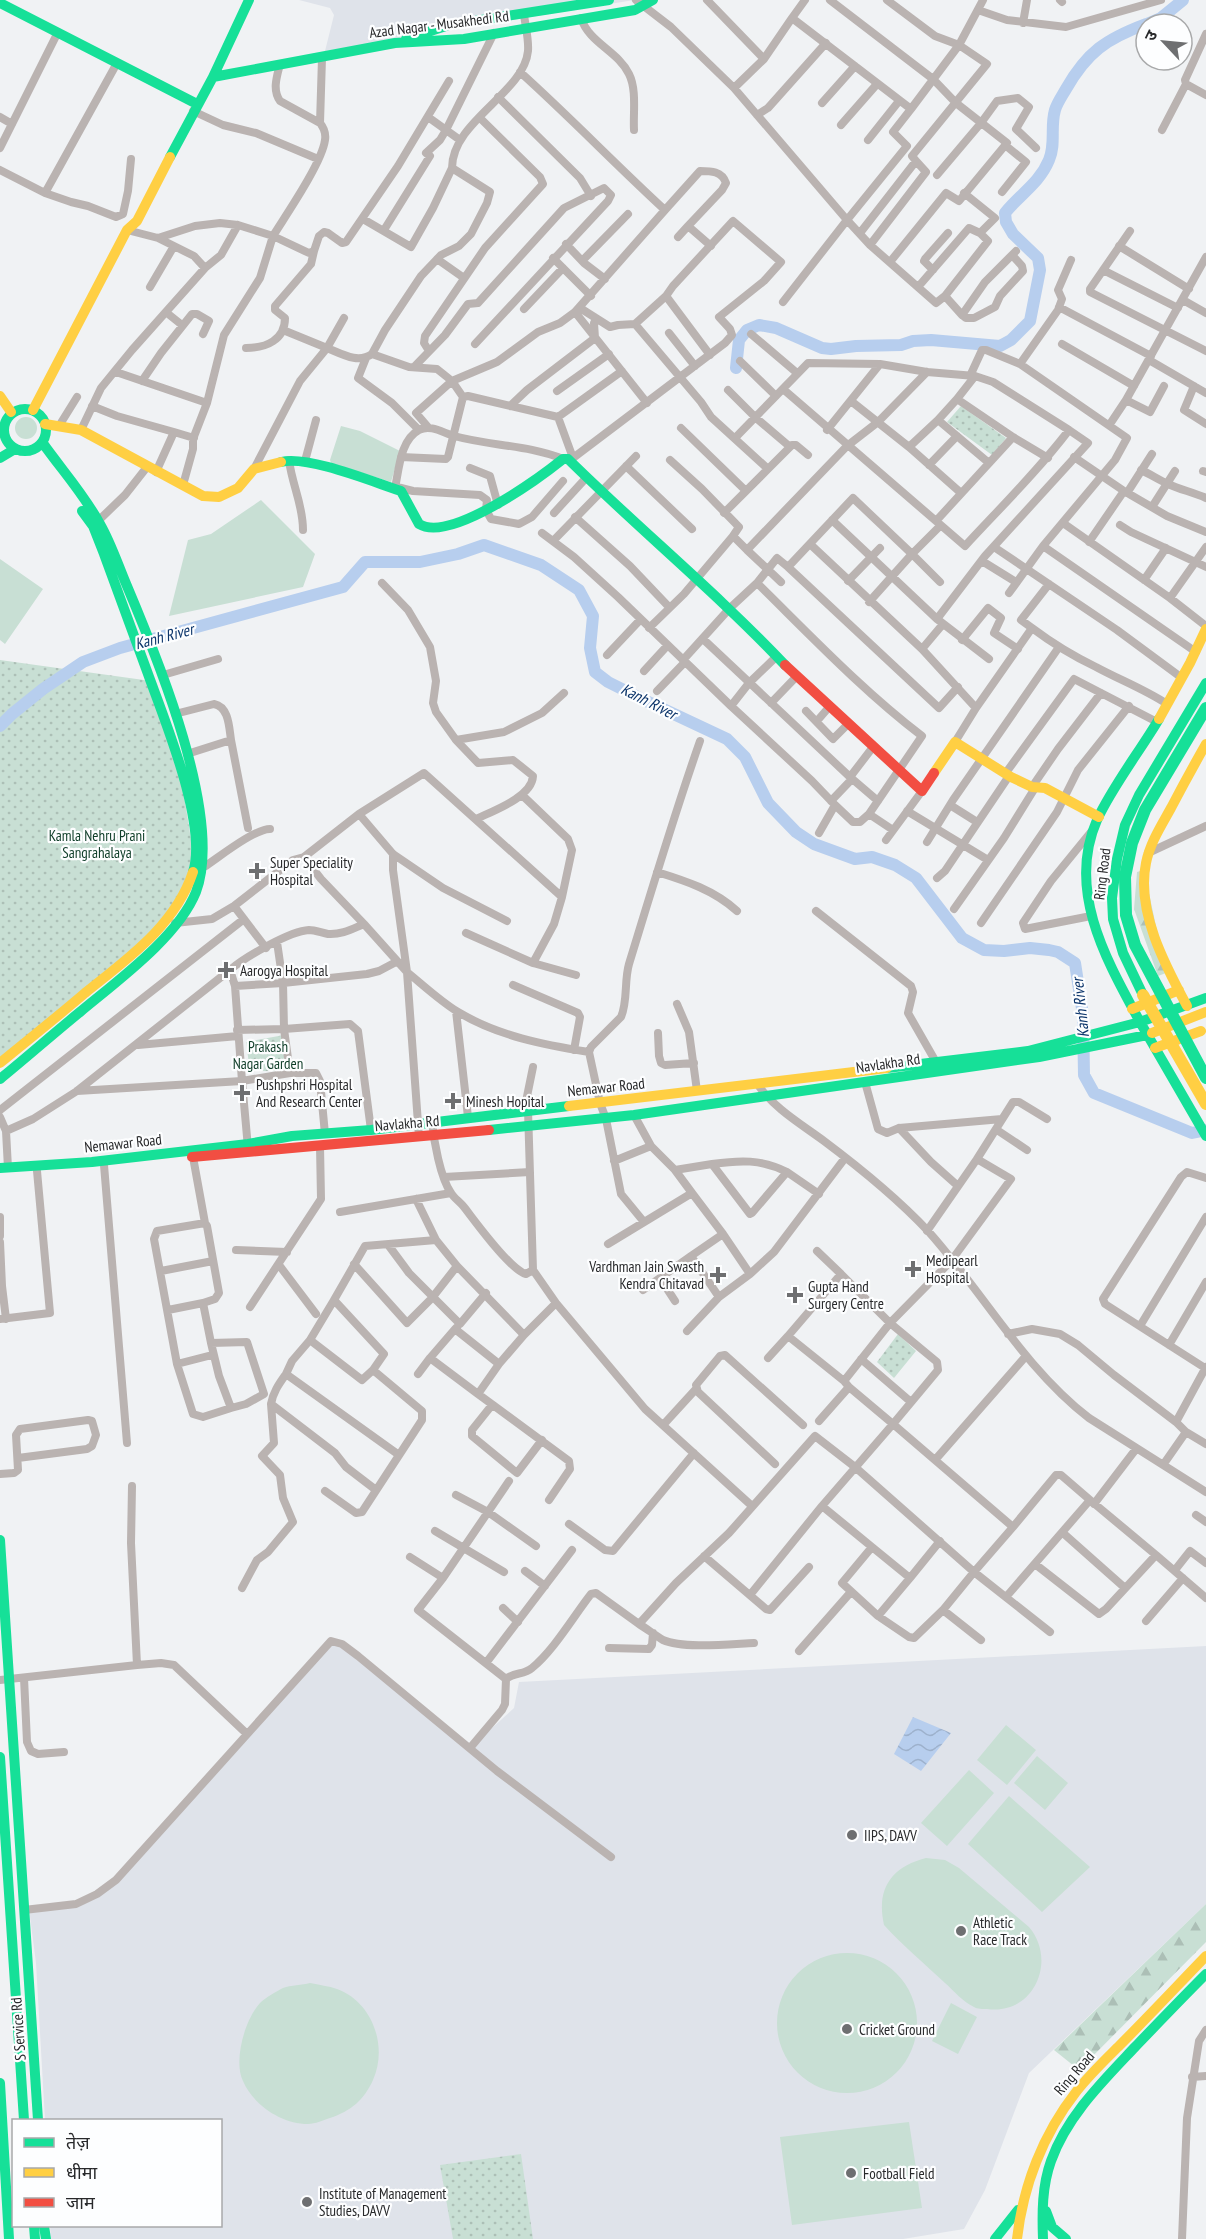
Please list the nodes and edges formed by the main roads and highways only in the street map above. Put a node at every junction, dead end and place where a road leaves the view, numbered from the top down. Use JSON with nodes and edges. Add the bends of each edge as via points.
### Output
{"nodes":[{"id":1,"x":249,"y":0,"type":"edge"},
{"id":2,"x":609,"y":0,"type":"edge"},
{"id":3,"x":0,"y":3,"type":"edge"},
{"id":4,"x":641,"y":4,"type":"edge"},
{"id":5,"x":395,"y":43,"type":"junction"},
{"id":6,"x":213,"y":77,"type":"junction"},
{"id":7,"x":195,"y":107,"type":"junction"},
{"id":8,"x":0,"y":396,"type":"edge"},
{"id":9,"x":33,"y":410,"type":"junction"},
{"id":10,"x":11,"y":412,"type":"junction"},
{"id":11,"x":45,"y":424,"type":"junction"},
{"id":12,"x":40,"y":444,"type":"junction"},
{"id":13,"x":15,"y":449,"type":"junction"},
{"id":14,"x":0,"y":458,"type":"edge"},
{"id":15,"x":1206,"y":627,"type":"edge"},
{"id":16,"x":1206,"y":683,"type":"edge"},
{"id":17,"x":1206,"y":708,"type":"edge"},
{"id":18,"x":1206,"y":744,"type":"edge"},
{"id":19,"x":1099,"y":816,"type":"junction"},
{"id":20,"x":1179,"y":990,"type":"junction"},
{"id":21,"x":1206,"y":998,"type":"edge"},
{"id":22,"x":1187,"y":1005,"type":"junction"},
{"id":23,"x":1132,"y":1008,"type":"junction"},
{"id":24,"x":1206,"y":1012,"type":"edge"},
{"id":25,"x":1194,"y":1018,"type":"junction"},
{"id":26,"x":1140,"y":1022,"type":"junction"},
{"id":27,"x":1147,"y":1035,"type":"junction"},
{"id":28,"x":1203,"y":1035,"type":"edge"},
{"id":29,"x":1107,"y":1037,"type":"junction"},
{"id":30,"x":1064,"y":1046,"type":"junction"},
{"id":31,"x":1155,"y":1048,"type":"junction"},
{"id":32,"x":0,"y":1063,"type":"edge"},
{"id":33,"x":1206,"y":1078,"type":"edge"},
{"id":34,"x":0,"y":1079,"type":"edge"},
{"id":35,"x":1206,"y":1104,"type":"edge"},
{"id":36,"x":1206,"y":1136,"type":"edge"},
{"id":37,"x":322,"y":1140,"type":"junction"},
{"id":38,"x":248,"y":1148,"type":"junction"},
{"id":39,"x":3,"y":1170,"type":"edge"},
{"id":40,"x":0,"y":1540,"type":"edge"},
{"id":41,"x":5,"y":1680,"type":"edge"},
{"id":42,"x":0,"y":1757,"type":"edge"},
{"id":43,"x":1206,"y":1956,"type":"edge"},
{"id":44,"x":1206,"y":1974,"type":"edge"},
{"id":45,"x":0,"y":2086,"type":"edge"},
{"id":46,"x":37,"y":2094,"type":"junction"},
{"id":47,"x":22,"y":2095,"type":"junction"},
{"id":48,"x":24,"y":2119,"type":"edge"},
{"id":49,"x":38,"y":2119,"type":"edge"},
{"id":50,"x":1070,"y":2123,"type":"junction"},
{"id":51,"x":1023,"y":2204,"type":"junction"},
{"id":52,"x":9,"y":2239,"type":"edge"},
{"id":53,"x":995,"y":2239,"type":"edge"},
{"id":54,"x":1017,"y":2239,"type":"edge"},
{"id":55,"x":1022,"y":2239,"type":"edge"},
{"id":56,"x":1043,"y":2239,"type":"edge"},
{"id":57,"x":1066,"y":2239,"type":"edge"}],
"edges":[{"from":1,"to":6,"type":"main road"},
{"from":2,"to":5,"type":"main road","via":[[450,25]]},
{"from":3,"to":7,"type":"main road"},
{"from":4,"to":5,"type":"main road","name":"Azad Nagar - Musakhedi Rd","via":[[464,39]]},
{"from":5,"to":6,"type":"main road","name":"Azad Nagar - Musakhedi Rd"},
{"from":6,"to":7,"type":"main road"},
{"from":7,"to":9,"type":"main road"},
{"from":8,"to":10,"type":"main road"},
{"from":9,"to":10,"type":"main road","via":[[21,408]]},
{"from":9,"to":11,"type":"main road"},
{"from":10,"to":13,"type":"main road","via":[[3,434]]},
{"from":11,"to":12,"type":"main road","via":[[46,434]]},
{"from":11,"to":19,"type":"main road","via":[[81,430],[203,496],[219,496],[238,488],[254,469],[289,460],[305,461],[396,487],[419,525],[430,528],[456,523],[498,505],[568,459],[922,790],[955,742],[1007,775],[1045,788]]},
{"from":12,"to":13,"type":"main road","via":[[30,451]]},
{"from":12,"to":32,"type":"main road","via":[[93,526],[178,757],[196,847],[192,879],[164,924],[137,951]]},
{"from":12,"to":34,"type":"main road","via":[[98,521],[163,675],[203,826],[204,867],[195,893],[152,952]]},
{"from":13,"to":14,"type":"main road"},
{"from":15,"to":19,"type":"main road","via":[[1182,678]]},
{"from":16,"to":35,"type":"main road","name":"Ring Road","bridge":true,"via":[[1138,795],[1125,825],[1112,898],[1113,918],[1135,980]]},
{"from":17,"to":33,"type":"main road","name":"Ring Road","bridge":true,"via":[[1145,810],[1132,843],[1125,877],[1126,915],[1135,945]]},
{"from":18,"to":20,"type":"main road","via":[[1148,853],[1145,868],[1147,900],[1160,948]]},
{"from":19,"to":23,"type":"main road","via":[[1089,848],[1091,916],[1103,953]]},
{"from":20,"to":22,"type":"main road"},
{"from":20,"to":23,"type":"main road"},
{"from":21,"to":22,"type":"main road"},
{"from":22,"to":25,"type":"main road"},
{"from":22,"to":26,"type":"main road"},
{"from":23,"to":26,"type":"main road"},
{"from":24,"to":25,"type":"main road"},
{"from":25,"to":27,"type":"main road"},
{"from":25,"to":28,"type":"main road"},
{"from":26,"to":27,"type":"main road"},
{"from":26,"to":29,"type":"main road"},
{"from":27,"to":29,"type":"main road"},
{"from":27,"to":31,"type":"main road"},
{"from":28,"to":31,"type":"main road"},
{"from":29,"to":30,"type":"main road"},
{"from":30,"to":37,"type":"main road","name":"Nemawar Road","via":[[418,1123]]},
{"from":30,"to":37,"type":"main road","name":"Navlakha Rd","via":[[865,1082],[606,1119],[434,1136]]},
{"from":31,"to":36,"type":"main road"},
{"from":37,"to":38,"type":"main road","name":"Nemawar Road","via":[[292,1136]]},
{"from":38,"to":39,"type":"main road","name":"Nemawar Road"},
{"from":38,"to":39,"type":"main road","via":[[104,1165]]},
{"from":40,"to":41,"type":"main road","name":"S Service Rd"},
{"from":41,"to":46,"type":"main road","name":"S Service Rd"},
{"from":42,"to":47,"type":"main road"},
{"from":43,"to":51,"type":"main road","name":"Ring Road","via":[[1066,2105],[1041,2147]]},
{"from":44,"to":50,"type":"main road","name":"Ring Road","via":[[1096,2088]]},
{"from":45,"to":52,"type":"main road"},
{"from":46,"to":47,"type":"main road"},
{"from":46,"to":49,"type":"main road","name":"S Service Rd"},
{"from":47,"to":48,"type":"main road"},
{"from":50,"to":56,"type":"main road","name":"Ring Road","via":[[1052,2160],[1044,2190]]},
{"from":50,"to":57,"type":"main road","via":[[1045,2201],[1047,2218]]},
{"from":51,"to":53,"type":"main road"},
{"from":51,"to":54,"type":"main road","name":"Ring Road"},
{"from":55,"to":56,"type":"main road"}]}
